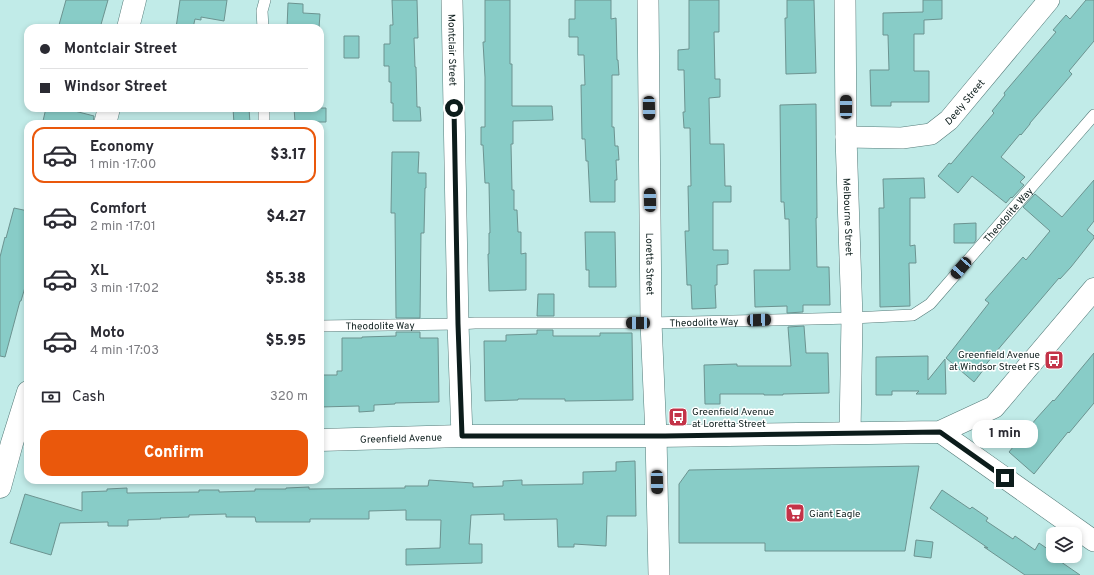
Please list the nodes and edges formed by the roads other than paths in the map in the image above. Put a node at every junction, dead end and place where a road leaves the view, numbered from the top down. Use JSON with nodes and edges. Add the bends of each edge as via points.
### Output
{"nodes":[{"id":1,"x":135,"y":0,"type":"edge"},
{"id":2,"x":265,"y":0,"type":"edge"},
{"id":3,"x":452,"y":0,"type":"edge"},
{"id":4,"x":648,"y":0,"type":"edge"},
{"id":5,"x":845,"y":0,"type":"edge"},
{"id":6,"x":1049,"y":0,"type":"edge"},
{"id":7,"x":129,"y":24,"type":"edge"},
{"id":8,"x":262,"y":24,"type":"edge"},
{"id":9,"x":1094,"y":114,"type":"edge"},
{"id":10,"x":846,"y":137,"type":"junction"},
{"id":11,"x":1094,"y":289,"type":"edge"},
{"id":12,"x":852,"y":318,"type":"junction"},
{"id":13,"x":651,"y":323,"type":"junction"},
{"id":14,"x":458,"y":324,"type":"junction"},
{"id":15,"x":324,"y":326,"type":"edge"},
{"id":16,"x":24,"y":405,"type":"edge"},
{"id":17,"x":940,"y":432,"type":"junction"},
{"id":18,"x":850,"y":433,"type":"junction"},
{"id":19,"x":462,"y":436,"type":"junction"},
{"id":20,"x":656,"y":436,"type":"junction"},
{"id":21,"x":324,"y":440,"type":"edge"},
{"id":22,"x":13,"y":442,"type":"edge"},
{"id":23,"x":3,"y":466,"type":"edge"},
{"id":24,"x":0,"y":487,"type":"edge"},
{"id":25,"x":1094,"y":541,"type":"edge"},
{"id":26,"x":659,"y":575,"type":"edge"}],
"edges":[{"from":1,"to":7,"type":"main road"},
{"from":2,"to":8,"type":"lane"},
{"from":3,"to":14,"type":"street","name":"Montclair Street"},
{"from":4,"to":13,"type":"street","name":"Loretta Street"},
{"from":5,"to":10,"type":"street","name":"Melbourne Street"},
{"from":6,"to":10,"type":"street","name":"Deely Street","via":[[949,120],[931,134],[902,138]]},
{"from":9,"to":12,"type":"lane","name":"Theodolite Way","via":[[930,304],[913,315]]},
{"from":10,"to":12,"type":"street","name":"Melbourne Street"},
{"from":11,"to":17,"type":"main road","name":"Greenfield Avenue","via":[[994,407]]},
{"from":12,"to":13,"type":"lane","name":"Theodolite Way"},
{"from":12,"to":18,"type":"street","name":"Melbourne Street"},
{"from":13,"to":14,"type":"lane","name":"Theodolite Way"},
{"from":13,"to":20,"type":"street","name":"Loretta Street"},
{"from":14,"to":15,"type":"lane","name":"Theodolite Way"},
{"from":14,"to":19,"type":"street","name":"Montclair Street"},
{"from":16,"to":22,"type":"main road"},
{"from":17,"to":18,"type":"main road","name":"Greenfield Avenue"},
{"from":17,"to":25,"type":"street"},
{"from":18,"to":20,"type":"main road","name":"Greenfield Avenue"},
{"from":19,"to":20,"type":"main road","name":"Greenfield Avenue"},
{"from":19,"to":21,"type":"main road","name":"Greenfield Avenue"},
{"from":20,"to":26,"type":"street","name":"Loretta Street"},
{"from":22,"to":23,"type":"main road"},
{"from":23,"to":24,"type":"main road"}]}
